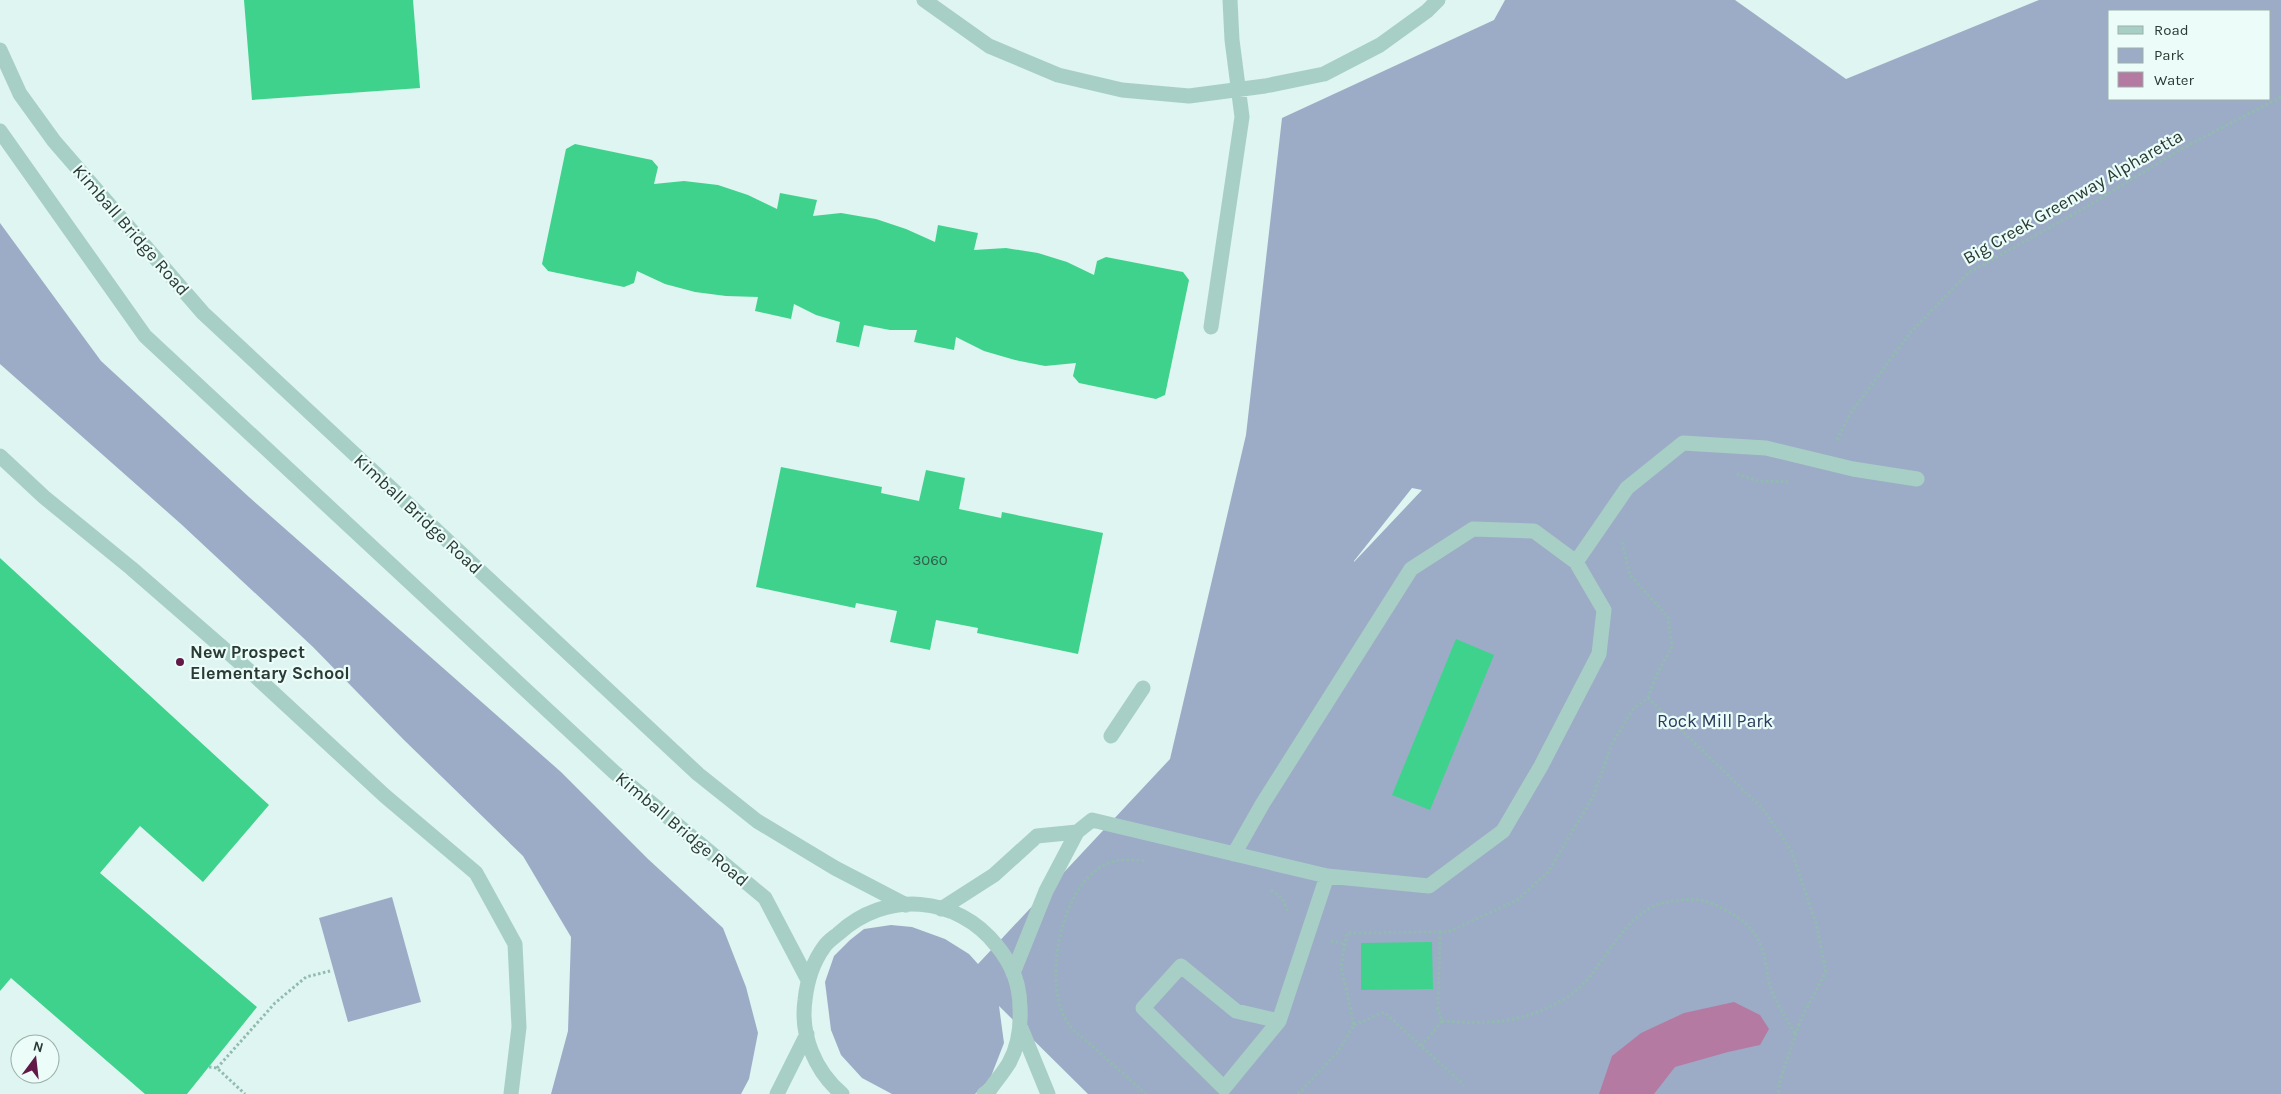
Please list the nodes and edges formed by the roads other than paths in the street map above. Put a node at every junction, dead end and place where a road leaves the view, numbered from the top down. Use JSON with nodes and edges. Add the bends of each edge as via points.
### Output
{"nodes":[{"id":1,"x":924,"y":0,"type":"edge"},
{"id":2,"x":1230,"y":0,"type":"edge"},
{"id":3,"x":1438,"y":0,"type":"edge"},
{"id":4,"x":0,"y":50,"type":"edge"},
{"id":5,"x":1240,"y":90,"type":"junction"},
{"id":6,"x":0,"y":131,"type":"edge"},
{"id":7,"x":1210,"y":327,"type":"dead end"},
{"id":8,"x":0,"y":456,"type":"edge"},
{"id":9,"x":1916,"y":479,"type":"dead end"},
{"id":10,"x":1576,"y":562,"type":"junction"},
{"id":11,"x":1143,"y":688,"type":"dead end"},
{"id":12,"x":1111,"y":736,"type":"dead end"},
{"id":13,"x":1077,"y":832,"type":"junction"},
{"id":14,"x":1234,"y":854,"type":"junction"},
{"id":15,"x":1327,"y":876,"type":"junction"},
{"id":16,"x":906,"y":904,"type":"junction"},
{"id":17,"x":941,"y":908,"type":"junction"},
{"id":18,"x":1013,"y":974,"type":"junction"},
{"id":19,"x":808,"y":980,"type":"junction"},
{"id":20,"x":1279,"y":1021,"type":"junction"},
{"id":21,"x":1021,"y":1028,"type":"junction"},
{"id":22,"x":807,"y":1034,"type":"junction"},
{"id":23,"x":511,"y":1094,"type":"edge"},
{"id":24,"x":777,"y":1094,"type":"edge"},
{"id":25,"x":842,"y":1094,"type":"edge"},
{"id":26,"x":984,"y":1094,"type":"edge"},
{"id":27,"x":1048,"y":1094,"type":"edge"}],
"edges":[{"from":1,"to":5,"type":"street","via":[[989,46],[1058,75],[1122,90],[1189,96]]},
{"from":2,"to":5,"type":"street"},
{"from":3,"to":5,"type":"street","via":[[1380,46],[1324,74]]},
{"from":4,"to":16,"type":"street","name":"Kimball Bridge Road","via":[[20,94],[54,141],[203,313],[698,774],[757,821],[835,868]]},
{"from":5,"to":7,"type":"street","via":[[1242,116]]},
{"from":6,"to":19,"type":"street","name":"Kimball Bridge Road","via":[[145,336],[614,772],[765,898]]},
{"from":8,"to":23,"type":"street","via":[[246,668],[385,796],[476,873],[515,944],[519,1027]]},
{"from":9,"to":10,"type":"street","via":[[1766,448],[1683,443],[1627,488]]},
{"from":10,"to":14,"type":"street","via":[[1534,531],[1473,529],[1411,569]]},
{"from":10,"to":15,"type":"street","via":[[1604,610],[1599,654],[1503,832],[1429,886]]},
{"from":11,"to":12,"type":"street"},
{"from":13,"to":14,"type":"street","via":[[1092,820]]},
{"from":13,"to":17,"type":"street","via":[[1037,836],[994,875]]},
{"from":13,"to":18,"type":"street","via":[[1042,899]]},
{"from":14,"to":15,"type":"street"},
{"from":15,"to":20,"type":"street"},
{"from":16,"to":17,"type":"street","via":[[920,903]]},
{"from":16,"to":19,"type":"street","via":[[883,907],[850,922],[824,947]]},
{"from":17,"to":18,"type":"street","via":[[955,912],[986,931],[1008,959]]},
{"from":18,"to":21,"type":"street","via":[[1020,992]]},
{"from":19,"to":22,"type":"street","via":[[803,1016]]},
{"from":20,"to":20,"type":"street","via":[[1236,1011],[1180,966],[1143,1008],[1224,1088]]},
{"from":21,"to":26,"type":"street","via":[[1010,1062]]},
{"from":21,"to":27,"type":"street"},
{"from":22,"to":24,"type":"street"},
{"from":22,"to":25,"type":"street","via":[[810,1051],[828,1082]]}]}
